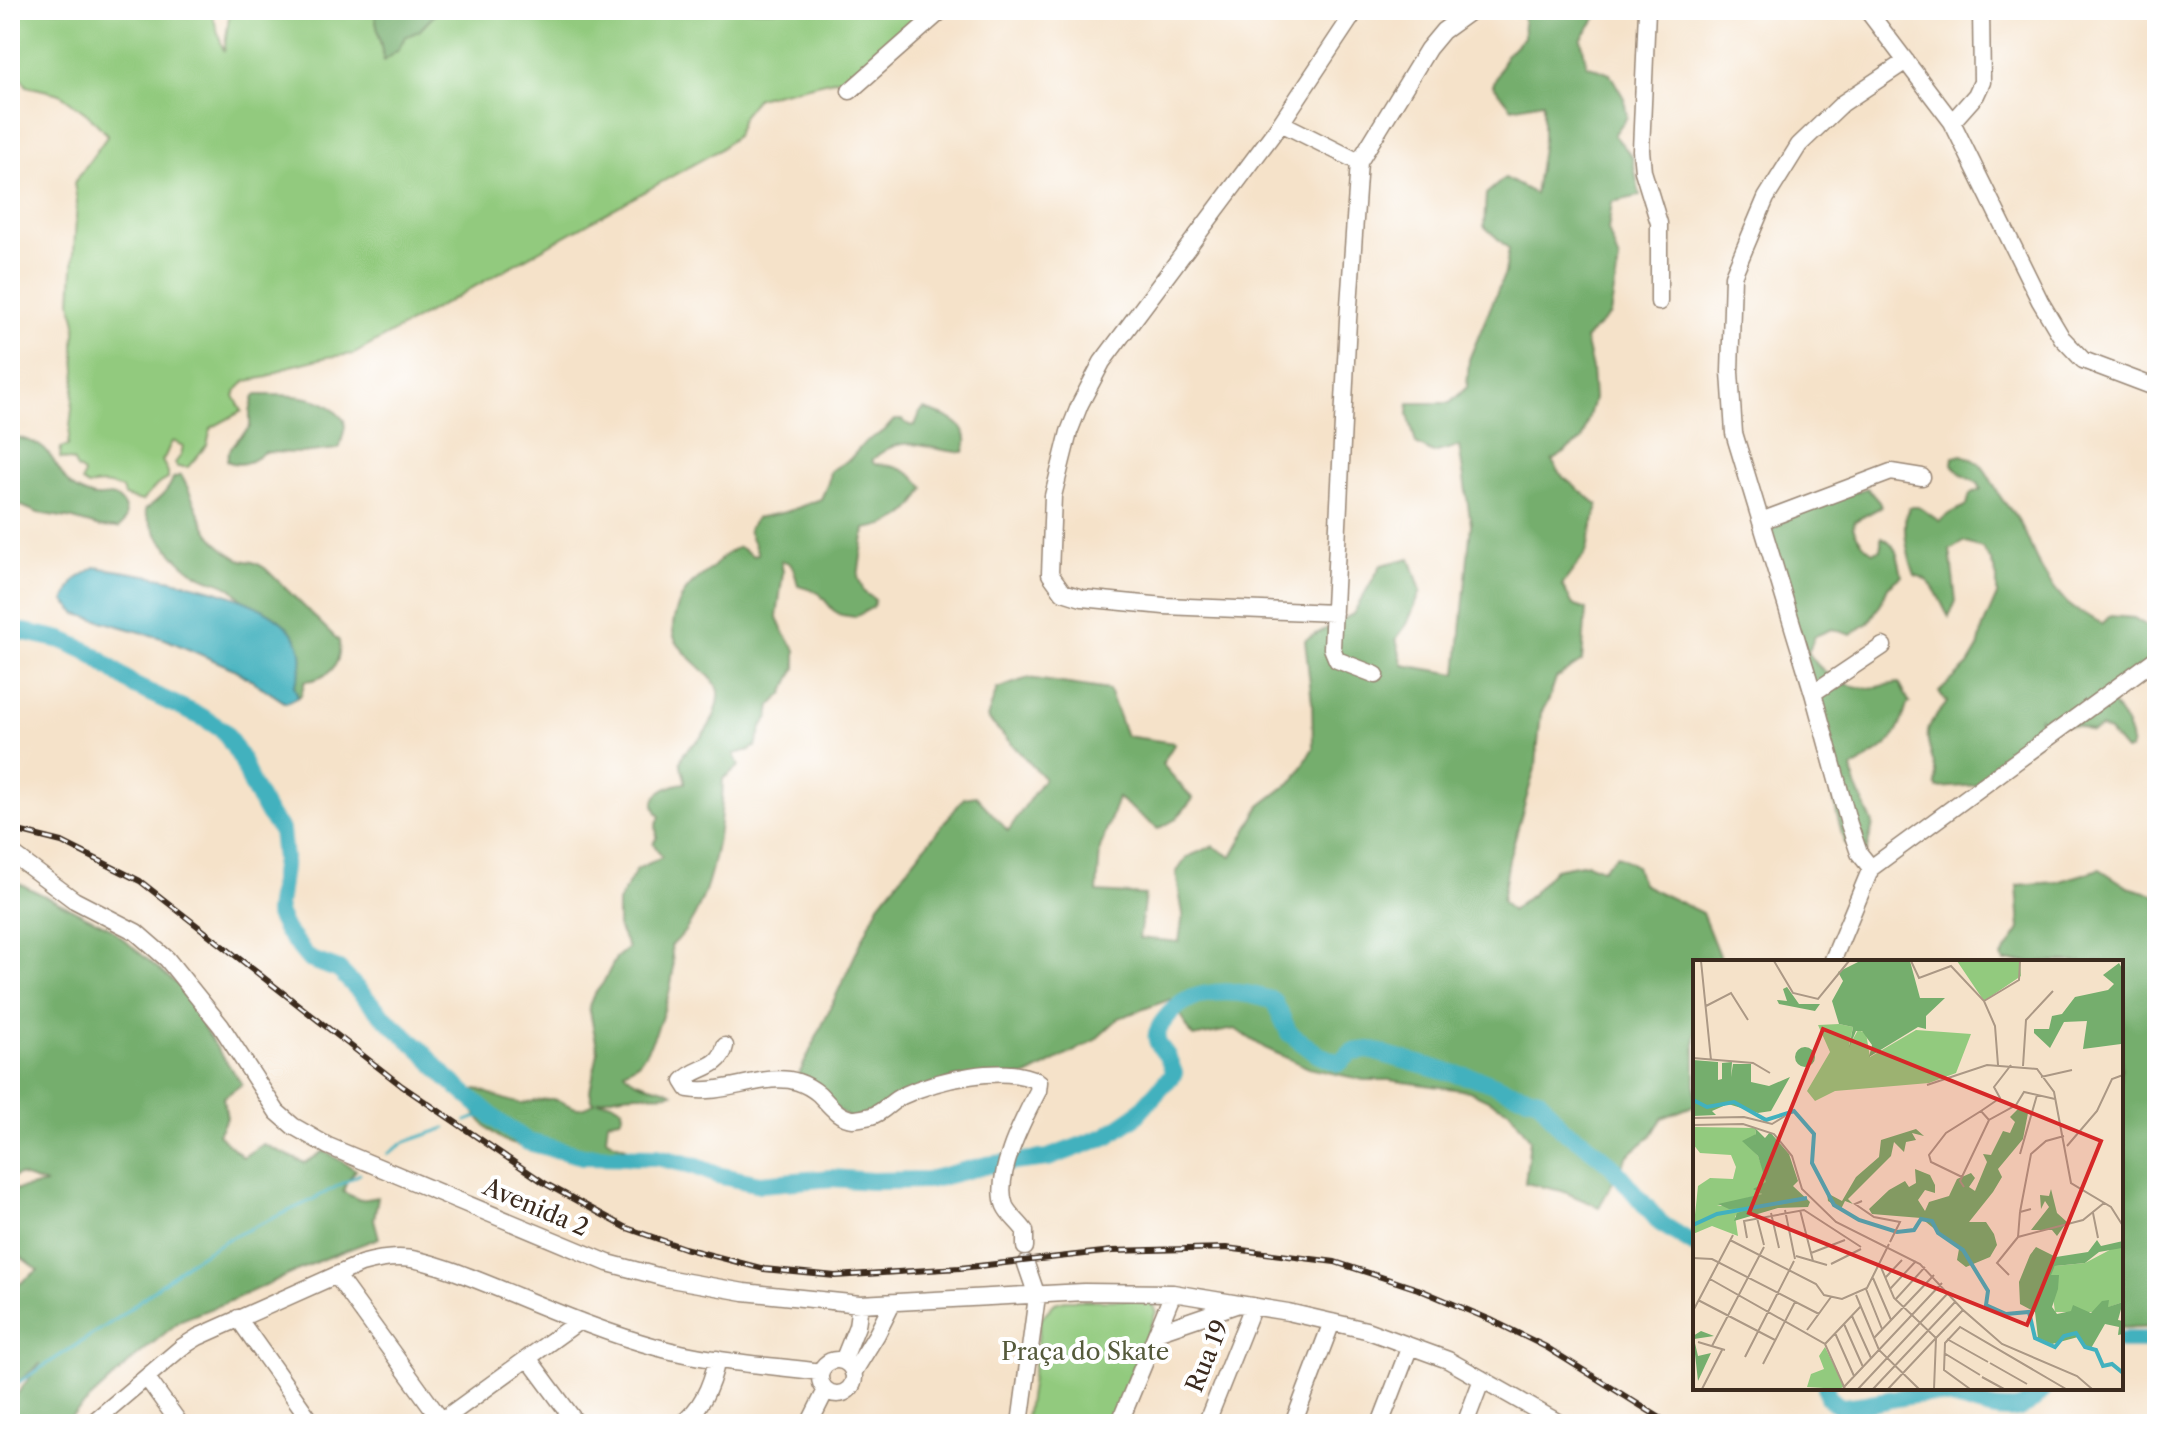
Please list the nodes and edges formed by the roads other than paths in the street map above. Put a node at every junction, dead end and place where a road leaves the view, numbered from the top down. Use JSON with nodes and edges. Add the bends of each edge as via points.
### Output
{"nodes":[{"id":1,"x":942,"y":10,"type":"edge"},
{"id":2,"x":1356,"y":10,"type":"edge"},
{"id":3,"x":1472,"y":10,"type":"edge"},
{"id":4,"x":1647,"y":10,"type":"edge"},
{"id":5,"x":1867,"y":10,"type":"edge"},
{"id":6,"x":1981,"y":10,"type":"edge"},
{"id":7,"x":1906,"y":61,"type":"junction"},
{"id":8,"x":850,"y":91,"type":"dead end"},
{"id":9,"x":1952,"y":122,"type":"junction"},
{"id":10,"x":1281,"y":123,"type":"junction"},
{"id":11,"x":1359,"y":162,"type":"junction"},
{"id":12,"x":1659,"y":302,"type":"dead end"},
{"id":13,"x":2157,"y":388,"type":"edge"},
{"id":14,"x":1922,"y":477,"type":"dead end"},
{"id":15,"x":1761,"y":521,"type":"junction"},
{"id":16,"x":1334,"y":613,"type":"junction"},
{"id":17,"x":1883,"y":646,"type":"dead end"},
{"id":18,"x":2157,"y":658,"type":"edge"},
{"id":19,"x":1376,"y":675,"type":"dead end"},
{"id":20,"x":1813,"y":693,"type":"junction"},
{"id":21,"x":10,"y":852,"type":"edge"},
{"id":22,"x":1871,"y":868,"type":"junction"},
{"id":23,"x":1833,"y":960,"type":"edge"},
{"id":24,"x":725,"y":1046,"type":"dead end"},
{"id":25,"x":336,"y":1275,"type":"junction"},
{"id":26,"x":1173,"y":1293,"type":"junction"},
{"id":27,"x":1037,"y":1296,"type":"junction"},
{"id":28,"x":860,"y":1304,"type":"junction"},
{"id":29,"x":892,"y":1304,"type":"junction"},
{"id":30,"x":1246,"y":1305,"type":"junction"},
{"id":31,"x":238,"y":1318,"type":"junction"},
{"id":32,"x":579,"y":1321,"type":"junction"},
{"id":33,"x":1332,"y":1322,"type":"junction"},
{"id":34,"x":1157,"y":1332,"type":"junction"},
{"id":35,"x":1410,"y":1346,"type":"junction"},
{"id":36,"x":528,"y":1358,"type":"junction"},
{"id":37,"x":717,"y":1359,"type":"junction"},
{"id":38,"x":848,"y":1367,"type":"junction"},
{"id":39,"x":821,"y":1372,"type":"junction"},
{"id":40,"x":147,"y":1378,"type":"junction"},
{"id":41,"x":1482,"y":1379,"type":"junction"},
{"id":42,"x":826,"y":1390,"type":"junction"},
{"id":43,"x":442,"y":1422,"type":"edge"},
{"id":44,"x":1556,"y":1423,"type":"edge"},
{"id":45,"x":91,"y":1424,"type":"edge"},
{"id":46,"x":180,"y":1424,"type":"edge"},
{"id":47,"x":313,"y":1424,"type":"edge"},
{"id":48,"x":577,"y":1424,"type":"edge"},
{"id":49,"x":681,"y":1424,"type":"edge"},
{"id":50,"x":809,"y":1424,"type":"edge"},
{"id":51,"x":1020,"y":1424,"type":"edge"},
{"id":52,"x":1119,"y":1424,"type":"edge"},
{"id":53,"x":1206,"y":1424,"type":"edge"},
{"id":54,"x":1293,"y":1424,"type":"edge"},
{"id":55,"x":1380,"y":1424,"type":"edge"},
{"id":56,"x":1465,"y":1424,"type":"edge"}],
"edges":[{"from":1,"to":8,"type":"street"},
{"from":2,"to":10,"type":"street"},
{"from":3,"to":11,"type":"street","via":[[1428,49]]},
{"from":4,"to":12,"type":"street","via":[[1641,150],[1659,223]]},
{"from":5,"to":7,"type":"street"},
{"from":6,"to":9,"type":"street","via":[[1982,82]]},
{"from":7,"to":9,"type":"street"},
{"from":7,"to":15,"type":"street","via":[[1843,103],[1799,145],[1766,198],[1733,276],[1734,433]]},
{"from":9,"to":13,"type":"street","via":[[2062,338],[2083,360]]},
{"from":10,"to":11,"type":"street"},
{"from":10,"to":16,"type":"street","via":[[1102,362],[1080,404],[1053,496],[1050,574],[1063,592],[1082,598]]},
{"from":11,"to":16,"type":"street"},
{"from":14,"to":15,"type":"street","via":[[1891,472]]},
{"from":15,"to":20,"type":"street"},
{"from":16,"to":19,"type":"street","via":[[1333,656]]},
{"from":17,"to":20,"type":"street"},
{"from":18,"to":22,"type":"street"},
{"from":20,"to":22,"type":"street","via":[[1849,824],[1859,853]]},
{"from":21,"to":28,"type":"street","name":"Avenida 2","via":[[74,900],[136,932],[167,959],[221,1026],[277,1112],[328,1146],[608,1263],[744,1292]]},
{"from":22,"to":23,"type":"street"},
{"from":24,"to":27,"type":"street","via":[[716,1063],[689,1074],[683,1081],[688,1089],[703,1092],[776,1079],[796,1081],[851,1119],[876,1115],[900,1096],[955,1078],[998,1073],[1039,1082],[1012,1145],[1003,1194],[1006,1208],[1025,1231],[1025,1256]]},
{"from":25,"to":31,"type":"street"},
{"from":25,"to":32,"type":"street","via":[[381,1258],[413,1259]]},
{"from":25,"to":43,"type":"street"},
{"from":26,"to":27,"type":"street","name":"Avenida 2"},
{"from":26,"to":30,"type":"street","name":"Avenida 2"},
{"from":26,"to":34,"type":"street"},
{"from":27,"to":29,"type":"street","name":"Avenida 2"},
{"from":27,"to":51,"type":"street"},
{"from":28,"to":29,"type":"street","name":"Avenida 2"},
{"from":28,"to":38,"type":"street"},
{"from":29,"to":38,"type":"street","via":[[877,1334]]},
{"from":30,"to":33,"type":"street","name":"Avenida 2"},
{"from":30,"to":34,"type":"street"},
{"from":30,"to":53,"type":"street","name":"Rua 19"},
{"from":31,"to":40,"type":"street","via":[[182,1347]]},
{"from":31,"to":47,"type":"street"},
{"from":32,"to":36,"type":"street"},
{"from":32,"to":37,"type":"street","via":[[660,1348]]},
{"from":33,"to":35,"type":"street","name":"Avenida 2"},
{"from":33,"to":54,"type":"street"},
{"from":34,"to":52,"type":"street"},
{"from":35,"to":41,"type":"street","name":"Avenida 2"},
{"from":35,"to":55,"type":"street"},
{"from":36,"to":43,"type":"street"},
{"from":36,"to":48,"type":"street"},
{"from":37,"to":39,"type":"street"},
{"from":37,"to":49,"type":"street","via":[[704,1399]]},
{"from":38,"to":39,"type":"street","via":[[831,1362]]},
{"from":38,"to":42,"type":"street","via":[[854,1380],[846,1392]]},
{"from":39,"to":42,"type":"street"},
{"from":40,"to":45,"type":"street"},
{"from":40,"to":46,"type":"street"},
{"from":41,"to":44,"type":"street","name":"Avenida 2"},
{"from":41,"to":56,"type":"street"},
{"from":42,"to":50,"type":"street"}]}
